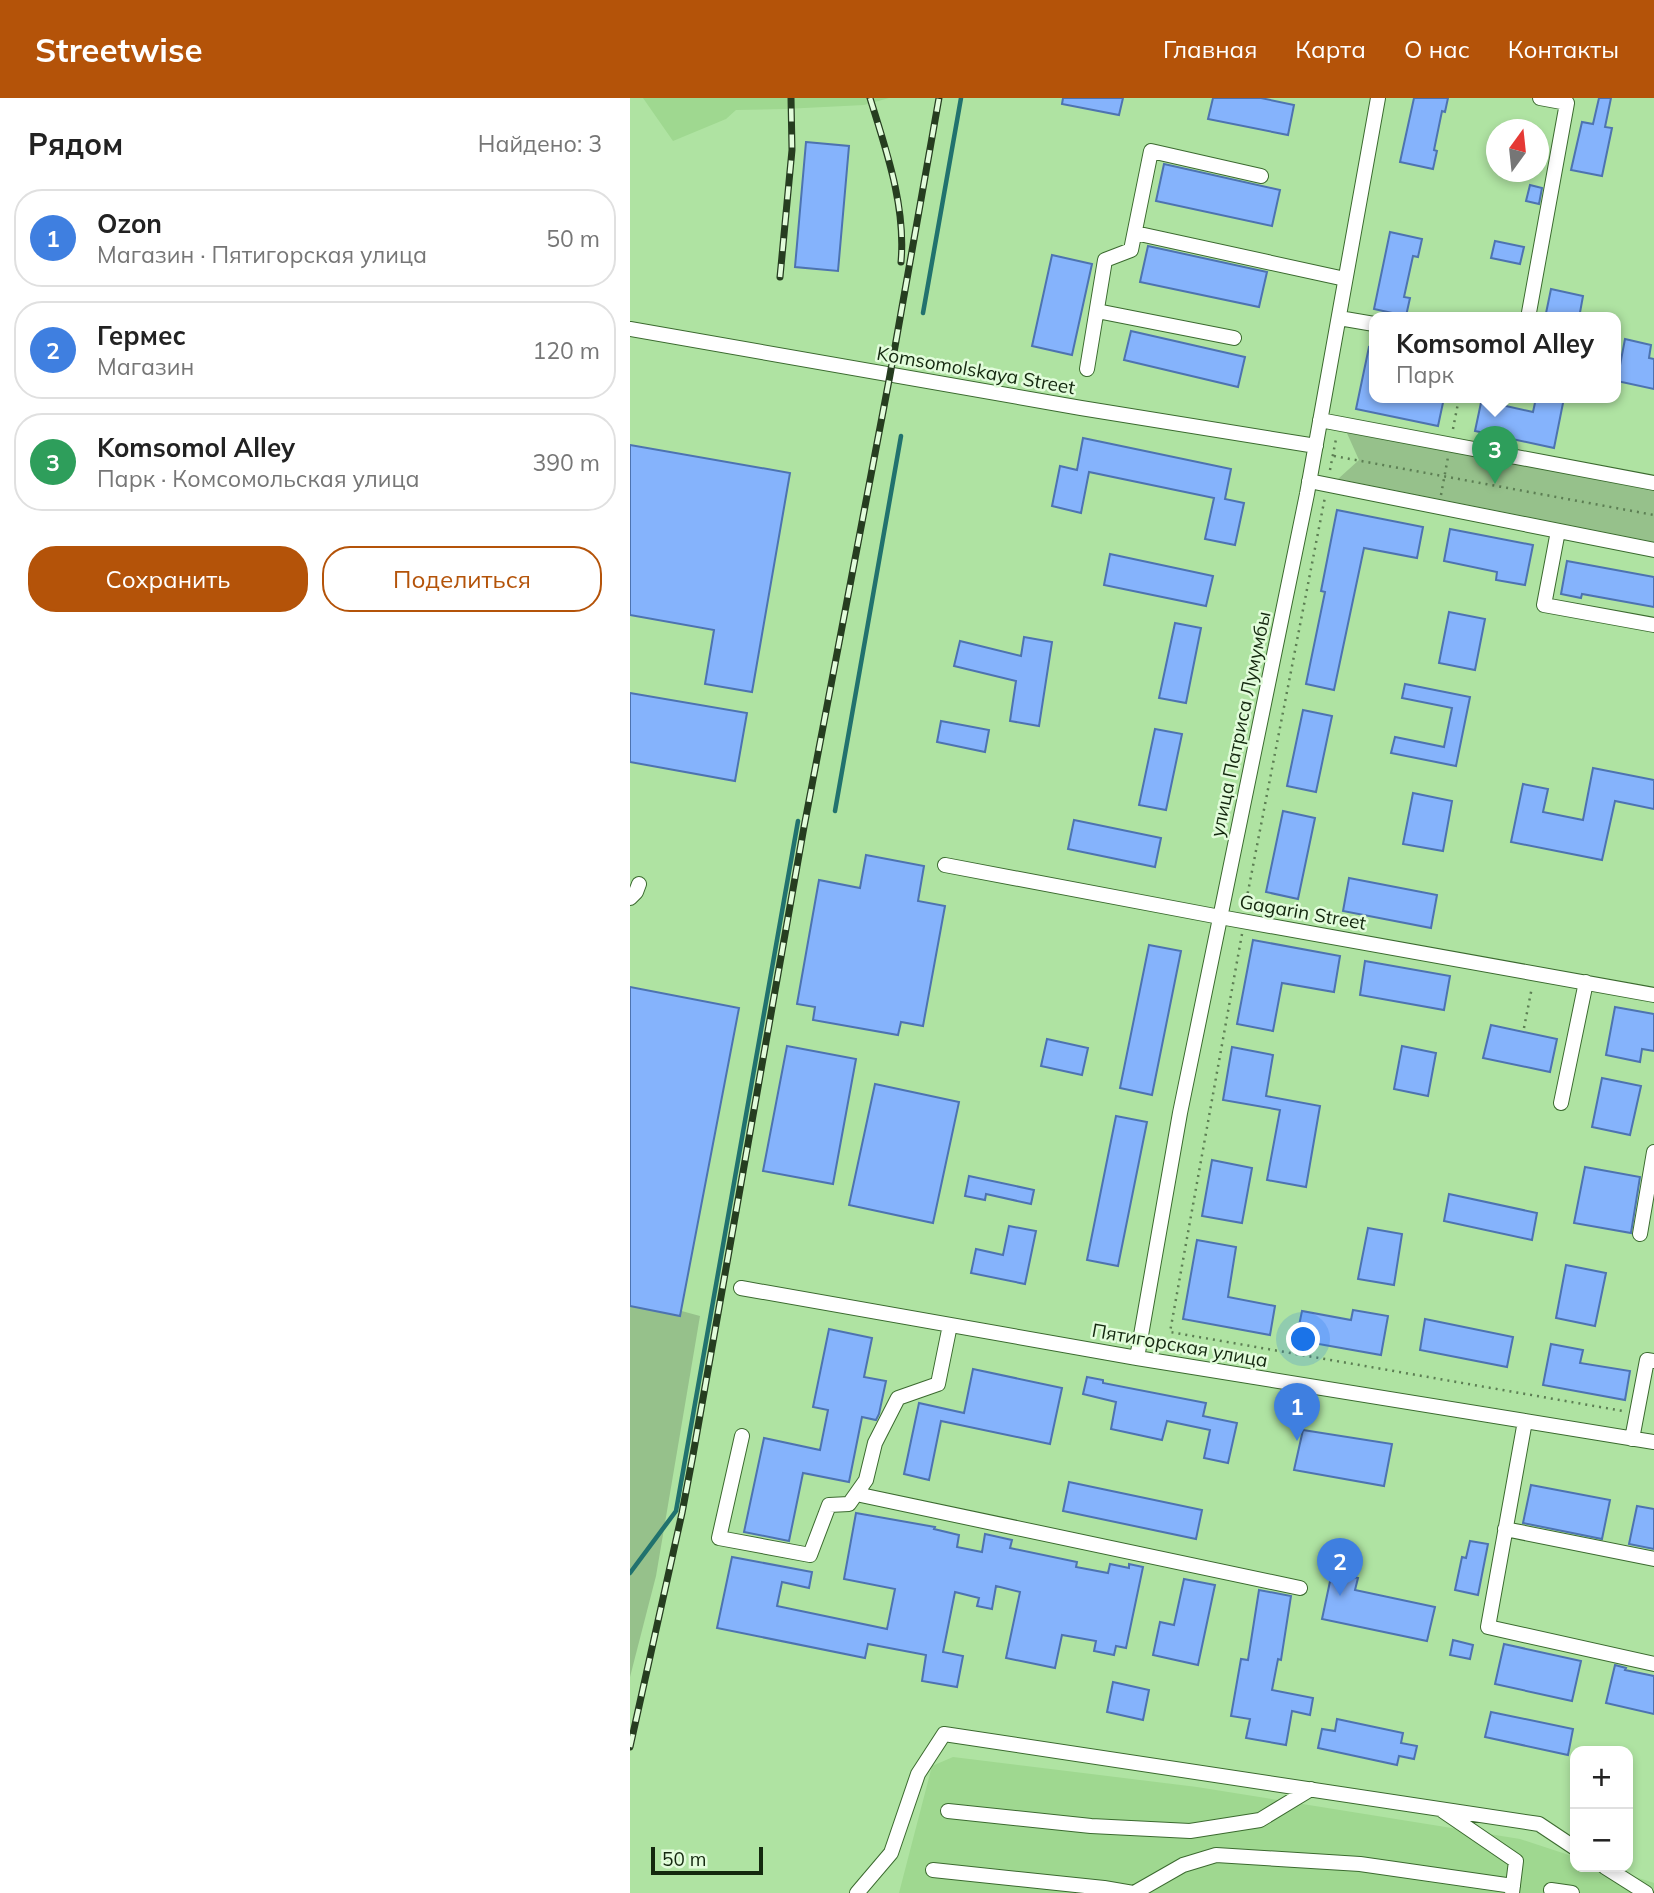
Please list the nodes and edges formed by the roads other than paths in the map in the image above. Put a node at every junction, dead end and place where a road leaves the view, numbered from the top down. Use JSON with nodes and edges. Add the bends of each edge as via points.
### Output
{"nodes":[{"id":1,"x":1378,"y":98,"type":"edge"},
{"id":2,"x":1540,"y":98,"type":"edge"},
{"id":3,"x":1261,"y":176,"type":"dead end"},
{"id":4,"x":1135,"y":233,"type":"junction"},
{"id":5,"x":1345,"y":279,"type":"junction"},
{"id":6,"x":1097,"y":311,"type":"junction"},
{"id":7,"x":1529,"y":312,"type":"edge"},
{"id":8,"x":1339,"y":318,"type":"junction"},
{"id":9,"x":1369,"y":323,"type":"edge"},
{"id":10,"x":630,"y":329,"type":"edge"},
{"id":11,"x":1234,"y":338,"type":"dead end"},
{"id":12,"x":1087,"y":369,"type":"dead end"},
{"id":13,"x":1320,"y":420,"type":"junction"},
{"id":14,"x":1316,"y":446,"type":"junction"},
{"id":15,"x":1310,"y":481,"type":"junction"},
{"id":16,"x":1654,"y":483,"type":"edge"},
{"id":17,"x":1558,"y":531,"type":"junction"},
{"id":18,"x":1654,"y":550,"type":"edge"},
{"id":19,"x":1654,"y":625,"type":"edge"},
{"id":20,"x":946,"y":865,"type":"dead end"},
{"id":21,"x":639,"y":884,"type":"dead end"},
{"id":22,"x":630,"y":898,"type":"edge"},
{"id":23,"x":1220,"y":917,"type":"junction"},
{"id":24,"x":1586,"y":982,"type":"junction"},
{"id":25,"x":1654,"y":995,"type":"edge"},
{"id":26,"x":1561,"y":1103,"type":"dead end"},
{"id":27,"x":1654,"y":1152,"type":"edge"},
{"id":28,"x":1640,"y":1234,"type":"dead end"},
{"id":29,"x":741,"y":1288,"type":"dead end"},
{"id":30,"x":950,"y":1325,"type":"junction"},
{"id":31,"x":1137,"y":1358,"type":"junction"},
{"id":32,"x":1654,"y":1361,"type":"edge"},
{"id":33,"x":1525,"y":1421,"type":"junction"},
{"id":34,"x":742,"y":1436,"type":"dead end"},
{"id":35,"x":1632,"y":1439,"type":"junction"},
{"id":36,"x":1654,"y":1442,"type":"edge"},
{"id":37,"x":856,"y":1494,"type":"junction"},
{"id":38,"x":1505,"y":1529,"type":"junction"},
{"id":39,"x":1654,"y":1559,"type":"edge"},
{"id":40,"x":1300,"y":1588,"type":"dead end"},
{"id":41,"x":1654,"y":1664,"type":"edge"},
{"id":42,"x":1311,"y":1789,"type":"junction"},
{"id":43,"x":1440,"y":1809,"type":"junction"},
{"id":44,"x":948,"y":1811,"type":"dead end"},
{"id":45,"x":1570,"y":1844,"type":"edge"},
{"id":46,"x":933,"y":1870,"type":"dead end"},
{"id":47,"x":1613,"y":1872,"type":"edge"},
{"id":48,"x":1513,"y":1889,"type":"edge"},
{"id":49,"x":1551,"y":1889,"type":"dead end"},
{"id":50,"x":857,"y":1893,"type":"edge"},
{"id":51,"x":1134,"y":1893,"type":"edge"},
{"id":52,"x":1572,"y":1893,"type":"edge"},
{"id":53,"x":1646,"y":1893,"type":"edge"}],
"edges":[{"from":1,"to":5,"type":"street","name":"улица Патриса Лумумбы"},
{"from":2,"to":7,"type":"street","via":[[1567,103]]},
{"from":3,"to":4,"type":"street","via":[[1151,151]]},
{"from":4,"to":5,"type":"street"},
{"from":4,"to":6,"type":"street","via":[[1131,250],[1105,260]]},
{"from":5,"to":8,"type":"street","name":"улица Патриса Лумумбы"},
{"from":6,"to":11,"type":"street"},
{"from":6,"to":12,"type":"street"},
{"from":8,"to":9,"type":"street"},
{"from":8,"to":13,"type":"street","name":"улица Патриса Лумумбы"},
{"from":10,"to":14,"type":"street","name":"Komsomolskaya Street"},
{"from":13,"to":14,"type":"street","name":"улица Патриса Лумумбы"},
{"from":13,"to":16,"type":"street"},
{"from":14,"to":15,"type":"street","name":"улица Патриса Лумумбы"},
{"from":15,"to":17,"type":"street"},
{"from":15,"to":23,"type":"street","name":"улица Патриса Лумумбы"},
{"from":17,"to":18,"type":"street"},
{"from":17,"to":19,"type":"street","via":[[1544,605]]},
{"from":20,"to":23,"type":"street","name":"Gagarin Street"},
{"from":21,"to":22,"type":"street"},
{"from":23,"to":24,"type":"street","name":"Gagarin Street"},
{"from":23,"to":31,"type":"street","name":"улица Патриса Лумумбы"},
{"from":24,"to":25,"type":"street","name":"Gagarin Street"},
{"from":24,"to":26,"type":"street"},
{"from":27,"to":28,"type":"street"},
{"from":29,"to":30,"type":"street","name":"Пятигорская улица"},
{"from":30,"to":31,"type":"street","name":"Пятигорская улица"},
{"from":30,"to":37,"type":"street","via":[[939,1384],[898,1398],[875,1443],[866,1480]]},
{"from":31,"to":33,"type":"street","name":"Пятигорская улица"},
{"from":32,"to":35,"type":"street","via":[[1647,1360]]},
{"from":33,"to":35,"type":"street","name":"Пятигорская улица"},
{"from":33,"to":38,"type":"street"},
{"from":34,"to":37,"type":"street","via":[[719,1538],[810,1555],[830,1505],[849,1504]]},
{"from":35,"to":36,"type":"street","name":"Пятигорская улица"},
{"from":37,"to":40,"type":"street"},
{"from":38,"to":39,"type":"street"},
{"from":38,"to":41,"type":"street","via":[[1488,1627]]},
{"from":42,"to":43,"type":"street"},
{"from":42,"to":44,"type":"street","via":[[1260,1820],[1190,1831]]},
{"from":42,"to":50,"type":"street","via":[[944,1734],[918,1774],[891,1853]]},
{"from":43,"to":45,"type":"street","via":[[1539,1824]]},
{"from":43,"to":48,"type":"street","via":[[1516,1861]]},
{"from":46,"to":51,"type":"street"},
{"from":47,"to":53,"type":"street"},
{"from":48,"to":51,"type":"street","via":[[1360,1864],[1216,1856],[1183,1865]]},
{"from":49,"to":52,"type":"street"}]}
